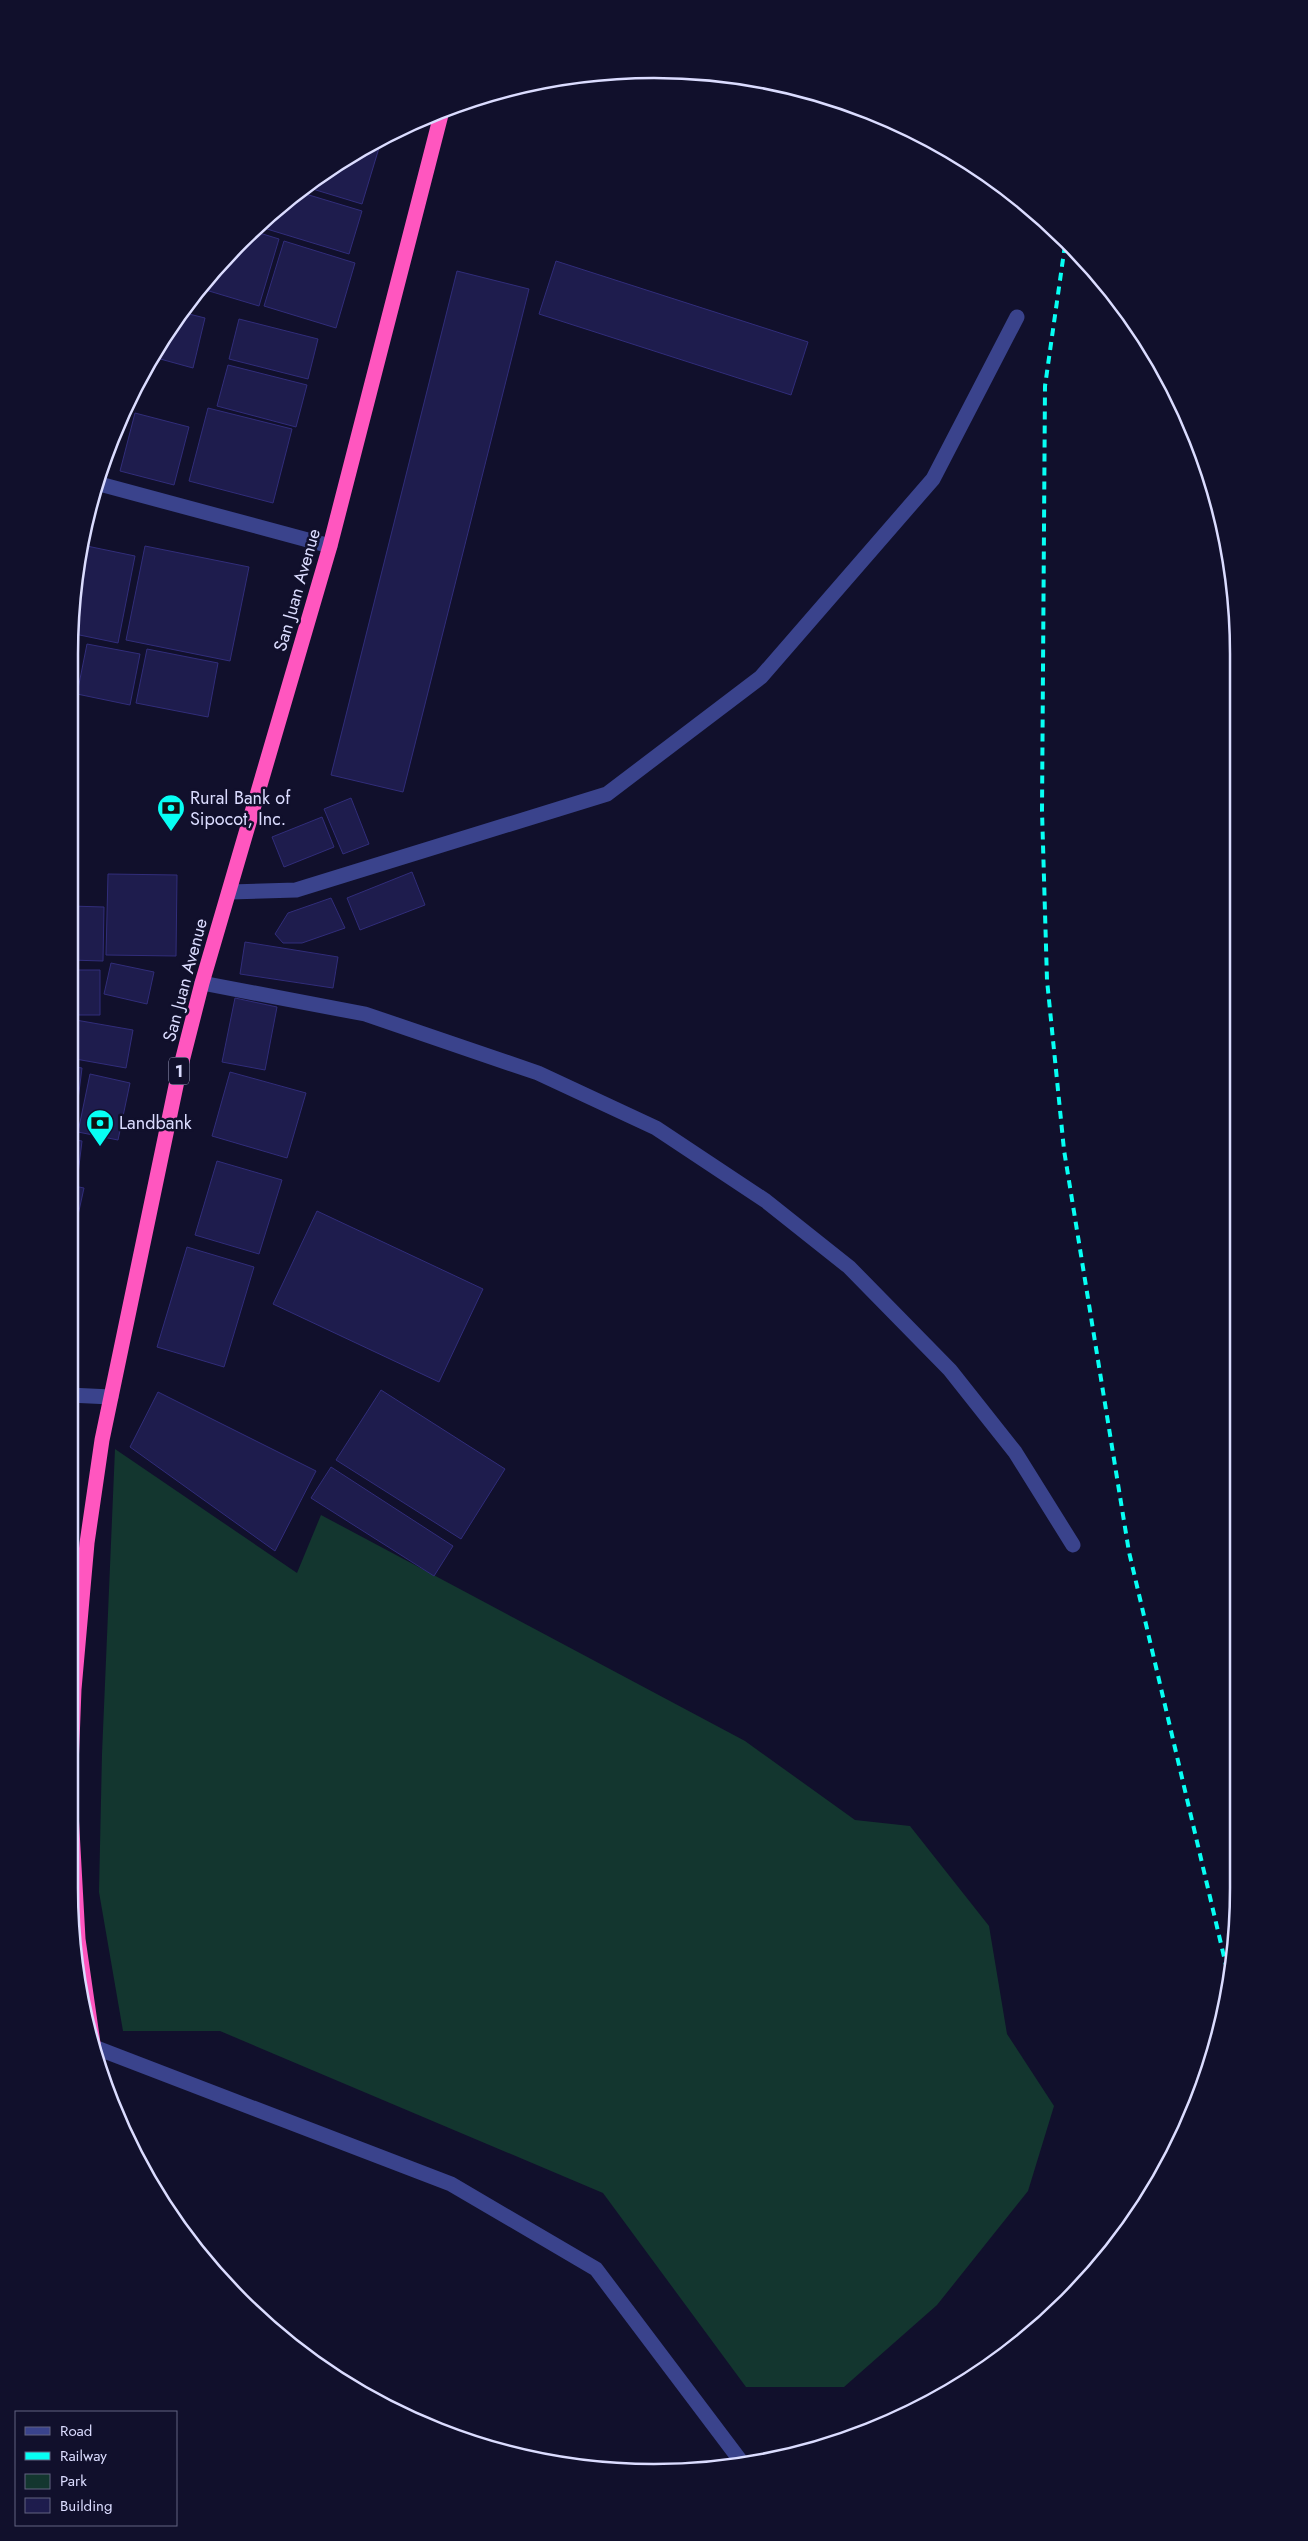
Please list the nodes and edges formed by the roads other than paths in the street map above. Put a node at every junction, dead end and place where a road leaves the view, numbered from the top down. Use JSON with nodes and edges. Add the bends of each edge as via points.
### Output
{"nodes":[{"id":1,"x":440,"y":118,"type":"edge"},
{"id":2,"x":1017,"y":317,"type":"dead end"},
{"id":3,"x":103,"y":485,"type":"edge"},
{"id":4,"x":330,"y":546,"type":"junction"},
{"id":5,"x":229,"y":892,"type":"junction"},
{"id":6,"x":202,"y":983,"type":"junction"},
{"id":7,"x":78,"y":1395,"type":"edge"},
{"id":8,"x":111,"y":1397,"type":"junction"},
{"id":9,"x":1072,"y":1545,"type":"dead end"},
{"id":10,"x":78,"y":1644,"type":"edge"},
{"id":11,"x":103,"y":2055,"type":"edge"},
{"id":12,"x":738,"y":2457,"type":"edge"}],
"edges":[{"from":1,"to":4,"type":"highway","name":"San Juan Avenue","number":"1"},
{"from":2,"to":5,"type":"street","via":[[933,479],[761,677],[607,794],[296,890]]},
{"from":3,"to":4,"type":"street"},
{"from":4,"to":5,"type":"highway","name":"San Juan Avenue","number":"1"},
{"from":5,"to":6,"type":"highway","name":"San Juan Avenue","number":"1"},
{"from":6,"to":8,"type":"highway","name":"San Juan Avenue","number":"1","via":[[177,1081]]},
{"from":6,"to":9,"type":"street","via":[[365,1014],[538,1073],[656,1128],[766,1202],[849,1267],[950,1370],[1015,1452]]},
{"from":7,"to":8,"type":"street"},
{"from":8,"to":10,"type":"highway","name":"San Juan Avenue","number":"1","via":[[87,1544]]},
{"from":11,"to":12,"type":"street","via":[[451,2184],[596,2269]]}]}
